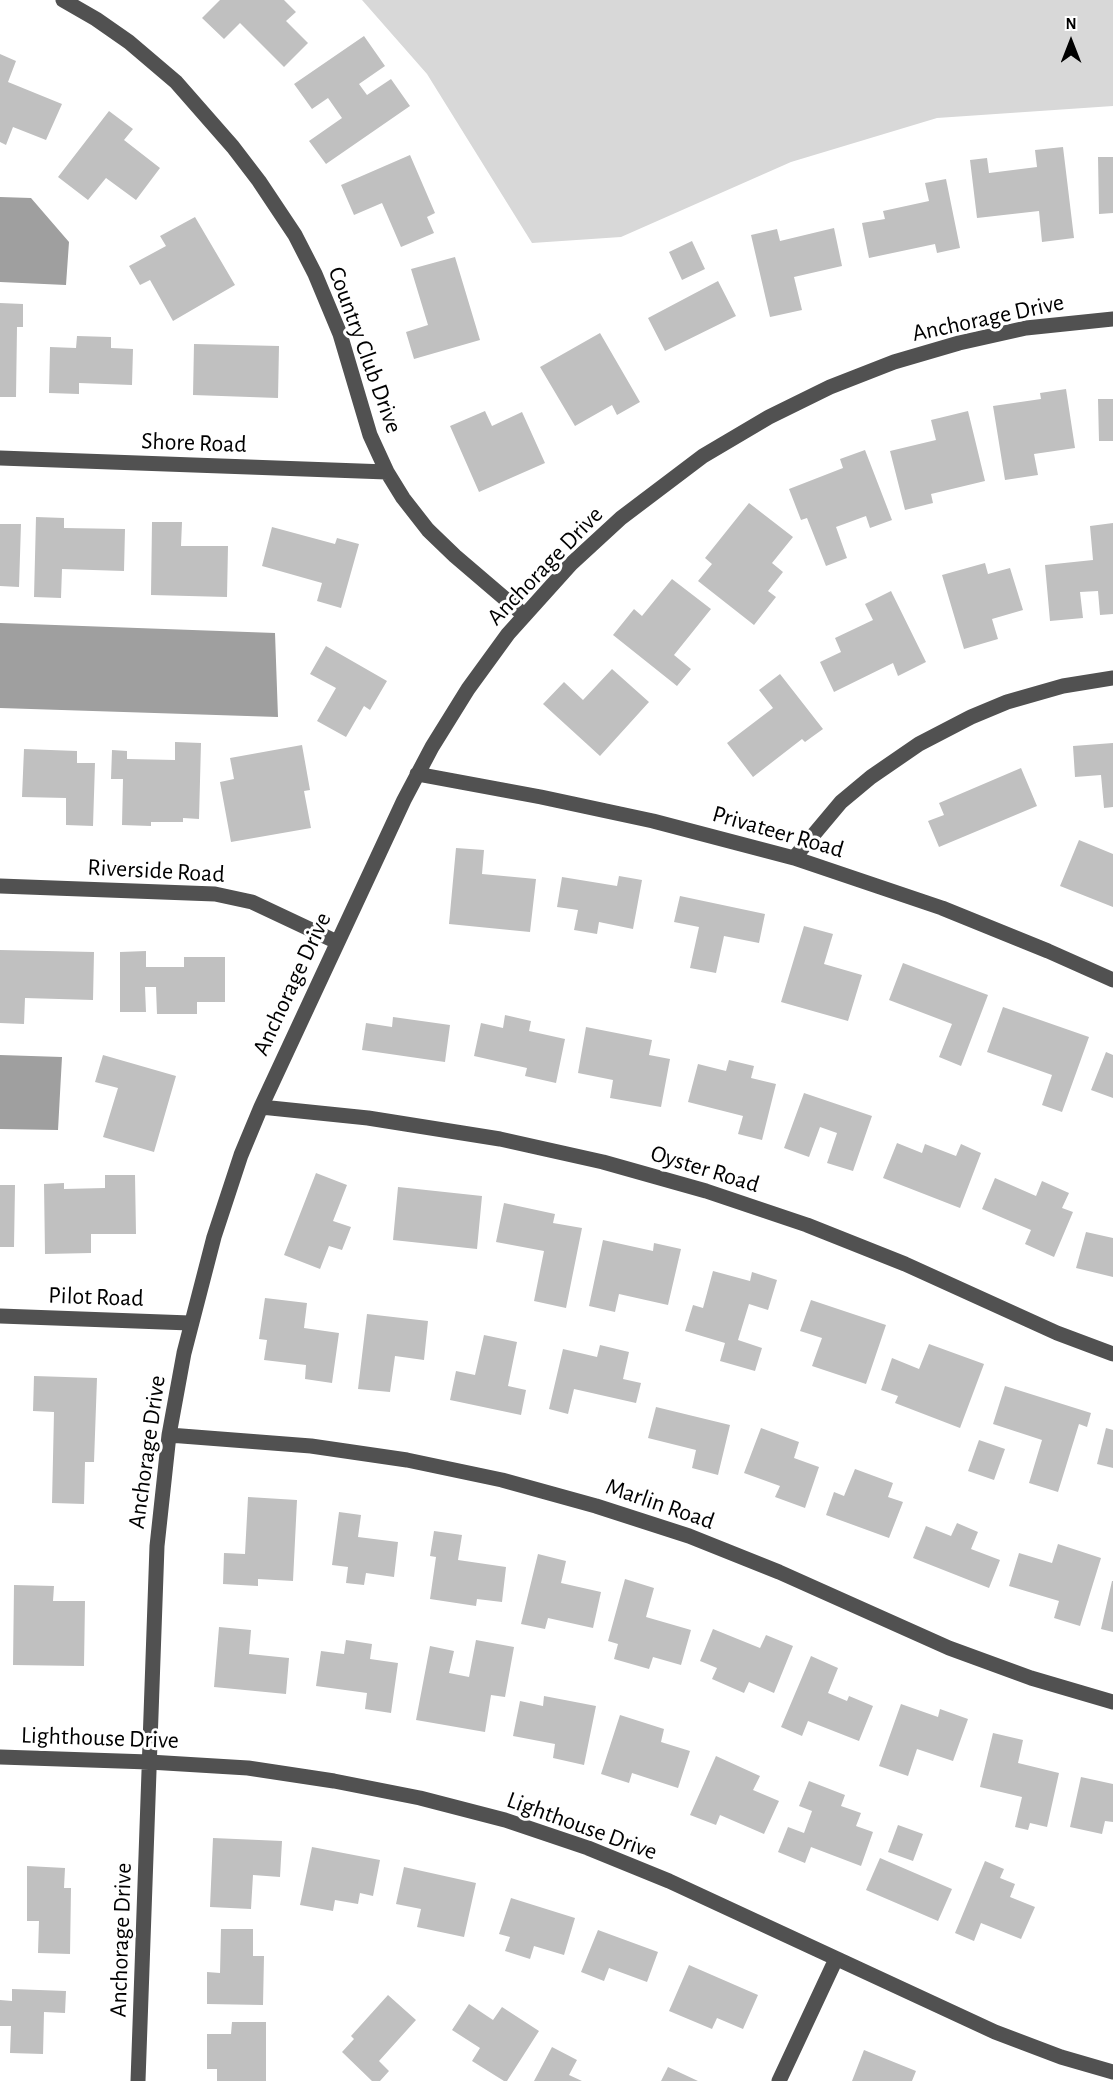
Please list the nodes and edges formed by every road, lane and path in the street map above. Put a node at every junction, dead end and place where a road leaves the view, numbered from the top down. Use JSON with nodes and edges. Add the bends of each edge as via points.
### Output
{"nodes":[{"id":1,"x":63,"y":0,"type":"edge"},
{"id":2,"x":1113,"y":319,"type":"edge"},
{"id":3,"x":0,"y":458,"type":"edge"},
{"id":4,"x":387,"y":472,"type":"junction"},
{"id":5,"x":524,"y":615,"type":"junction"},
{"id":6,"x":1113,"y":678,"type":"edge"},
{"id":7,"x":417,"y":774,"type":"junction"},
{"id":8,"x":794,"y":858,"type":"junction"},
{"id":9,"x":0,"y":886,"type":"edge"},
{"id":10,"x":337,"y":942,"type":"junction"},
{"id":11,"x":1113,"y":980,"type":"edge"},
{"id":12,"x":261,"y":1107,"type":"junction"},
{"id":13,"x":0,"y":1316,"type":"edge"},
{"id":14,"x":190,"y":1323,"type":"junction"},
{"id":15,"x":1113,"y":1354,"type":"edge"},
{"id":16,"x":169,"y":1435,"type":"junction"},
{"id":17,"x":1113,"y":1702,"type":"edge"},
{"id":18,"x":0,"y":1756,"type":"edge"},
{"id":19,"x":149,"y":1762,"type":"junction"},
{"id":20,"x":836,"y":1959,"type":"junction"},
{"id":21,"x":1113,"y":2072,"type":"edge"},
{"id":22,"x":138,"y":2081,"type":"edge"},
{"id":23,"x":779,"y":2081,"type":"edge"}],
"edges":[{"from":1,"to":4,"type":"street","name":"Country Club Drive","via":[[129,42],[176,82],[260,181],[315,274],[340,334],[370,435]]},
{"from":2,"to":5,"type":"street","name":"Anchorage Drive","via":[[1026,328],[959,343],[831,387],[769,417],[703,456],[621,518]]},
{"from":3,"to":4,"type":"street","name":"Shore Road"},
{"from":4,"to":5,"type":"street","name":"Country Club Drive","via":[[428,530]]},
{"from":5,"to":7,"type":"street","name":"Anchorage Drive","via":[[468,689]]},
{"from":6,"to":8,"type":"street","via":[[1064,686],[1007,702],[920,744],[841,802]]},
{"from":7,"to":8,"type":"street","name":"Privateer Road","via":[[653,821]]},
{"from":7,"to":10,"type":"street","name":"Anchorage Drive"},
{"from":8,"to":11,"type":"street","name":"Privateer Road","via":[[942,908]]},
{"from":9,"to":10,"type":"street","name":"Riverside Road","via":[[215,894],[252,902]]},
{"from":10,"to":12,"type":"street","name":"Anchorage Drive"},
{"from":12,"to":14,"type":"street","name":"Anchorage Drive","via":[[214,1237]]},
{"from":12,"to":15,"type":"street","name":"Oyster Road","via":[[368,1118],[500,1139],[706,1191],[905,1264]]},
{"from":13,"to":14,"type":"street","name":"Pilot Road"},
{"from":14,"to":16,"type":"street","name":"Anchorage Drive"},
{"from":16,"to":17,"type":"street","name":"Marlin Road","via":[[311,1446],[407,1460],[502,1480],[596,1506],[689,1536],[779,1572],[949,1648]]},
{"from":16,"to":19,"type":"street","name":"Anchorage Drive","via":[[157,1546]]},
{"from":18,"to":19,"type":"street","name":"Lighthouse Drive"},
{"from":19,"to":20,"type":"street","name":"Lighthouse Drive","via":[[248,1768],[334,1780],[505,1820],[669,1881]]},
{"from":19,"to":22,"type":"street","name":"Anchorage Drive"},
{"from":20,"to":21,"type":"street","name":"Lighthouse Drive","via":[[995,2032]]},
{"from":20,"to":23,"type":"street"}]}
